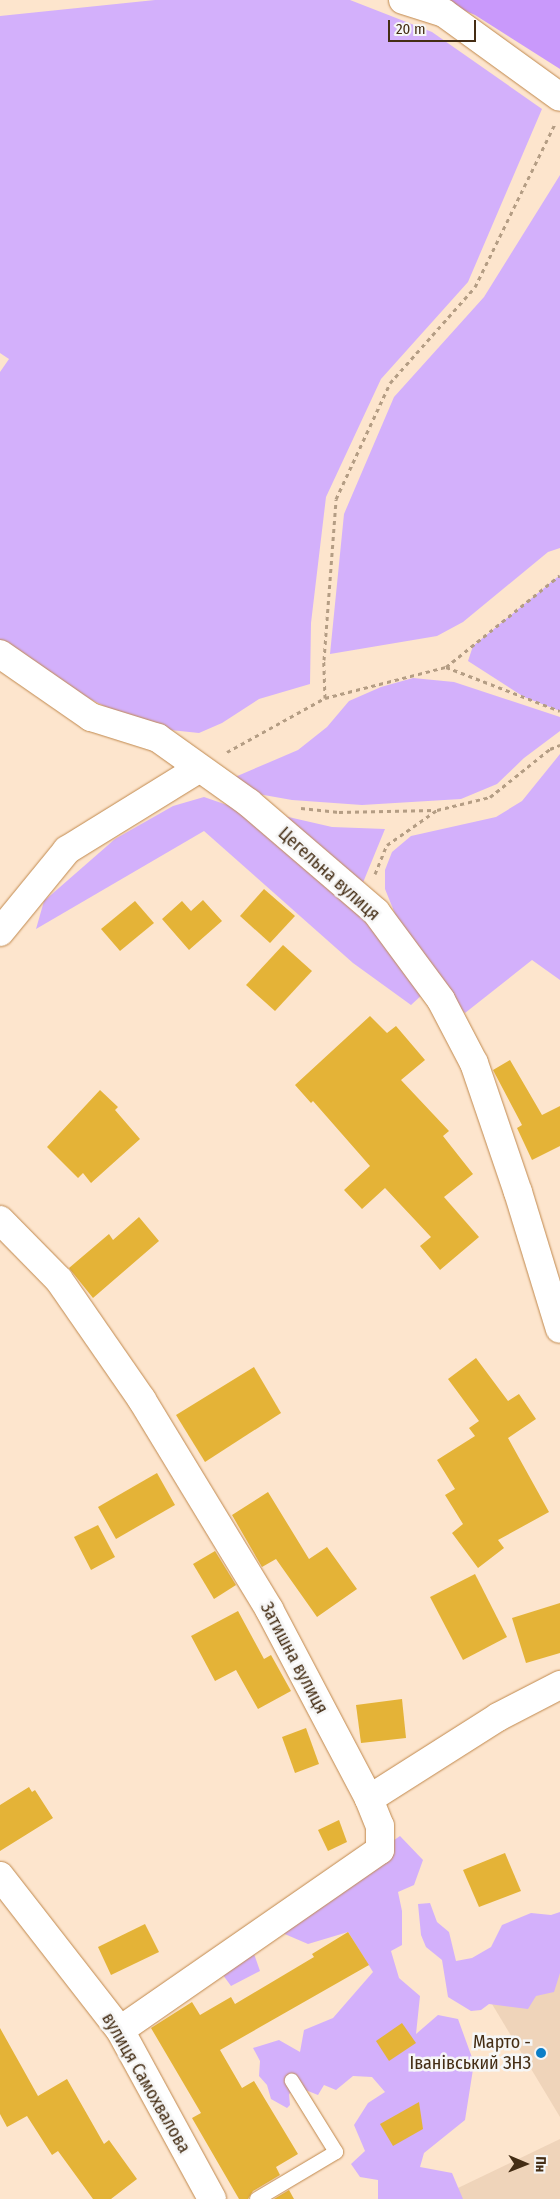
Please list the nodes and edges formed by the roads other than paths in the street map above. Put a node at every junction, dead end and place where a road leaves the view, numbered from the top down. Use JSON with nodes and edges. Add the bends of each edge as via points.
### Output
{"nodes":[{"id":1,"x":403,"y":0,"type":"edge"},
{"id":2,"x":560,"y":97,"type":"edge"},
{"id":3,"x":0,"y":654,"type":"edge"},
{"id":4,"x":198,"y":768,"type":"junction"},
{"id":5,"x":0,"y":932,"type":"edge"},
{"id":6,"x":0,"y":1220,"type":"edge"},
{"id":7,"x":560,"y":1329,"type":"edge"},
{"id":8,"x":560,"y":1685,"type":"edge"},
{"id":9,"x":369,"y":1799,"type":"junction"},
{"id":10,"x":0,"y":1876,"type":"edge"},
{"id":11,"x":120,"y":2030,"type":"junction"},
{"id":12,"x":292,"y":2081,"type":"dead end"},
{"id":13,"x":212,"y":2199,"type":"edge"},
{"id":14,"x":257,"y":2199,"type":"edge"}],
"edges":[{"from":1,"to":2,"type":"street","via":[[444,13]]},
{"from":3,"to":4,"type":"street","name":"Цегельна вулиця","via":[[91,716],[158,738]]},
{"from":4,"to":5,"type":"street","via":[[67,850]]},
{"from":4,"to":7,"type":"street","name":"Цегельна вулиця","via":[[248,803],[376,912],[441,1000],[474,1063]]},
{"from":6,"to":9,"type":"street","name":"Затишна вулиця","via":[[59,1280],[142,1400],[269,1609]]},
{"from":8,"to":9,"type":"street","via":[[498,1717]]},
{"from":9,"to":11,"type":"street","name":"Затишна вулиця","via":[[380,1826],[380,1850]]},
{"from":10,"to":11,"type":"street","name":"вулиця Самохвалова"},
{"from":11,"to":13,"type":"street","name":"вулиця Самохвалова"},
{"from":12,"to":14,"type":"lane","via":[[336,2152]]}]}
